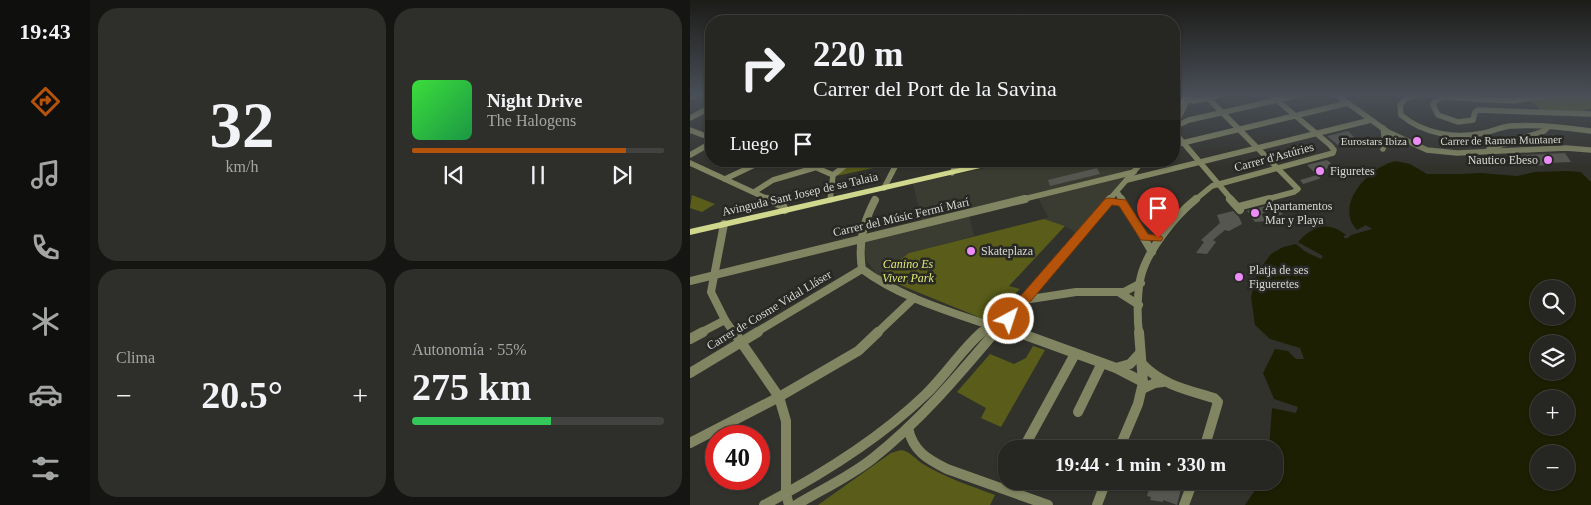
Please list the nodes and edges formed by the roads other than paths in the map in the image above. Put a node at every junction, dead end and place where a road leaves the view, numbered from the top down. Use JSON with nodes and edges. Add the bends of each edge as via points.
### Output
{"nodes":[{"id":1,"x":1230,"y":120,"type":"edge"},
{"id":2,"x":1281,"y":120,"type":"edge"},
{"id":3,"x":1300,"y":120,"type":"edge"},
{"id":4,"x":1371,"y":120,"type":"joint"},
{"id":5,"x":1406,"y":120,"type":"edge"},
{"id":6,"x":1447,"y":120,"type":"edge"},
{"id":7,"x":1473,"y":120,"type":"edge"},
{"id":8,"x":1180,"y":128,"type":"edge"},
{"id":9,"x":1383,"y":128,"type":"junction"},
{"id":10,"x":1548,"y":128,"type":"junction"},
{"id":11,"x":1240,"y":129,"type":"junction"},
{"id":12,"x":690,"y":130,"type":"edge"},
{"id":13,"x":1591,"y":131,"type":"edge"},
{"id":14,"x":1316,"y":133,"type":"junction"},
{"id":15,"x":705,"y":136,"type":"edge"},
{"id":16,"x":1184,"y":143,"type":"junction"},
{"id":17,"x":1180,"y":144,"type":"edge"},
{"id":18,"x":705,"y":146,"type":"edge"},
{"id":19,"x":1258,"y":148,"type":"junction"},
{"id":20,"x":1383,"y":149,"type":"dead end"},
{"id":21,"x":1591,"y":150,"type":"edge"},
{"id":22,"x":1482,"y":152,"type":"junction"},
{"id":23,"x":690,"y":155,"type":"edge"},
{"id":24,"x":1200,"y":162,"type":"junction"},
{"id":25,"x":690,"y":163,"type":"edge"},
{"id":26,"x":750,"y":167,"type":"edge"},
{"id":27,"x":843,"y":167,"type":"edge"},
{"id":28,"x":894,"y":167,"type":"edge"},
{"id":29,"x":955,"y":167,"type":"edge"},
{"id":30,"x":977,"y":167,"type":"edge"},
{"id":31,"x":1139,"y":167,"type":"edge"},
{"id":32,"x":814,"y":168,"type":"joint"},
{"id":33,"x":1278,"y":168,"type":"junction"},
{"id":34,"x":952,"y":173,"type":"junction"},
{"id":35,"x":1152,"y":174,"type":"junction"},
{"id":36,"x":833,"y":175,"type":"junction"},
{"id":37,"x":725,"y":179,"type":"junction"},
{"id":38,"x":1127,"y":180,"type":"junction"},
{"id":39,"x":1218,"y":184,"type":"junction"},
{"id":40,"x":884,"y":188,"type":"junction"},
{"id":41,"x":754,"y":192,"type":"junction"},
{"id":42,"x":1117,"y":192,"type":"junction"},
{"id":43,"x":830,"y":200,"type":"junction"},
{"id":44,"x":875,"y":200,"type":"dead end"},
{"id":45,"x":1109,"y":202,"type":"junction"},
{"id":46,"x":1123,"y":202,"type":"junction"},
{"id":47,"x":785,"y":210,"type":"junction"},
{"id":48,"x":724,"y":224,"type":"junction"},
{"id":49,"x":690,"y":232,"type":"edge"},
{"id":50,"x":1161,"y":237,"type":"junction"},
{"id":51,"x":1145,"y":238,"type":"junction"},
{"id":52,"x":859,"y":239,"type":"junction"},
{"id":53,"x":1152,"y":252,"type":"junction"},
{"id":54,"x":862,"y":269,"type":"junction"},
{"id":55,"x":714,"y":274,"type":"junction"},
{"id":56,"x":690,"y":281,"type":"edge"},
{"id":57,"x":1040,"y":282,"type":"junction"},
{"id":58,"x":1140,"y":283,"type":"junction"},
{"id":59,"x":1118,"y":292,"type":"junction"},
{"id":60,"x":1049,"y":295,"type":"junction"},
{"id":61,"x":914,"y":298,"type":"junction"},
{"id":62,"x":1024,"y":300,"type":"junction"},
{"id":63,"x":1139,"y":305,"type":"junction"},
{"id":64,"x":725,"y":320,"type":"junction"},
{"id":65,"x":1007,"y":321,"type":"junction"},
{"id":66,"x":1014,"y":331,"type":"junction"},
{"id":67,"x":994,"y":332,"type":"junction"},
{"id":68,"x":690,"y":339,"type":"edge"},
{"id":69,"x":741,"y":342,"type":"junction"},
{"id":70,"x":1140,"y":353,"type":"junction"},
{"id":71,"x":1075,"y":354,"type":"junction"},
{"id":72,"x":1102,"y":363,"type":"junction"},
{"id":73,"x":1142,"y":364,"type":"junction"},
{"id":74,"x":1116,"y":368,"type":"junction"},
{"id":75,"x":690,"y":373,"type":"edge"},
{"id":76,"x":1163,"y":382,"type":"junction"},
{"id":77,"x":1143,"y":386,"type":"junction"},
{"id":78,"x":779,"y":397,"type":"junction"},
{"id":79,"x":1078,"y":412,"type":"dead end"},
{"id":80,"x":908,"y":428,"type":"junction"},
{"id":81,"x":1028,"y":440,"type":"edge"},
{"id":82,"x":1122,"y":440,"type":"edge"},
{"id":83,"x":1207,"y":440,"type":"edge"},
{"id":84,"x":690,"y":443,"type":"edge"},
{"id":85,"x":998,"y":483,"type":"edge"},
{"id":86,"x":1015,"y":490,"type":"edge"},
{"id":87,"x":1102,"y":490,"type":"edge"},
{"id":88,"x":1190,"y":490,"type":"edge"},
{"id":89,"x":786,"y":494,"type":"junction"},
{"id":90,"x":764,"y":505,"type":"edge"},
{"id":91,"x":789,"y":505,"type":"edge"},
{"id":92,"x":796,"y":505,"type":"edge"},
{"id":93,"x":1048,"y":505,"type":"edge"},
{"id":94,"x":1096,"y":505,"type":"edge"},
{"id":95,"x":1184,"y":505,"type":"edge"}],
"edges":[{"from":1,"to":11,"type":"street"},
{"from":2,"to":11,"type":"street"},
{"from":3,"to":14,"type":"street"},
{"from":4,"to":9,"type":"street","name":"Carrer de Ramon Muntaner"},
{"from":4,"to":14,"type":"street"},
{"from":5,"to":10,"type":"street","via":[[1426,131],[1450,135],[1481,133],[1509,126]]},
{"from":6,"to":7,"type":"street"},
{"from":8,"to":16,"type":"street"},
{"from":9,"to":20,"type":"street"},
{"from":9,"to":22,"type":"street","name":"Carrer de Ramon Muntaner","via":[[1428,150]]},
{"from":10,"to":13,"type":"street"},
{"from":10,"to":22,"type":"street"},
{"from":11,"to":16,"type":"street"},
{"from":11,"to":19,"type":"street"},
{"from":12,"to":15,"type":"street"},
{"from":14,"to":19,"type":"street"},
{"from":14,"to":33,"type":"street","name":"Carrer d'Astúries","via":[[1334,150],[1333,153]]},
{"from":16,"to":17,"type":"street"},
{"from":16,"to":24,"type":"street"},
{"from":18,"to":23,"type":"street"},
{"from":19,"to":24,"type":"street"},
{"from":19,"to":33,"type":"street"},
{"from":21,"to":22,"type":"street","name":"Carrer de Ramon Muntaner"},
{"from":24,"to":35,"type":"street"},
{"from":24,"to":39,"type":"street"},
{"from":25,"to":37,"type":"street"},
{"from":26,"to":37,"type":"street"},
{"from":27,"to":36,"type":"street"},
{"from":28,"to":40,"type":"street"},
{"from":29,"to":34,"type":"street"},
{"from":30,"to":34,"type":"main road","name":"Avinguda Sant Josep de sa Talaia"},
{"from":31,"to":35,"type":"street"},
{"from":31,"to":38,"type":"street"},
{"from":31,"to":52,"type":"street","name":"Carrer del Músic Fermí Marí","via":[[1117,176]]},
{"from":32,"to":36,"type":"street"},
{"from":32,"to":41,"type":"street","via":[[773,180]]},
{"from":33,"to":39,"type":"street","name":"Carrer d'Astúries"},
{"from":33,"to":39,"type":"street","via":[[1298,188],[1239,209]]},
{"from":34,"to":40,"type":"main road","name":"Avinguda Sant Josep de sa Talaia"},
{"from":35,"to":38,"type":"street"},
{"from":36,"to":43,"type":"street"},
{"from":37,"to":41,"type":"street"},
{"from":38,"to":42,"type":"street"},
{"from":39,"to":50,"type":"street","name":"Carrer d'Astúries","via":[[1193,200]]},
{"from":40,"to":43,"type":"main road","name":"Avinguda Sant Josep de sa Talaia"},
{"from":41,"to":47,"type":"street"},
{"from":42,"to":45,"type":"street"},
{"from":42,"to":46,"type":"street"},
{"from":43,"to":47,"type":"main road","name":"Avinguda Sant Josep de sa Talaia"},
{"from":44,"to":52,"type":"street"},
{"from":45,"to":46,"type":"street"},
{"from":45,"to":57,"type":"street"},
{"from":46,"to":51,"type":"street"},
{"from":47,"to":48,"type":"main road","name":"Avinguda Sant Josep de sa Talaia"},
{"from":48,"to":49,"type":"main road","name":"Avinguda Sant Josep de sa Talaia"},
{"from":48,"to":55,"type":"street"},
{"from":50,"to":51,"type":"street"},
{"from":50,"to":53,"type":"street","name":"Carrer d'Astúries"},
{"from":51,"to":53,"type":"street"},
{"from":52,"to":54,"type":"street"},
{"from":52,"to":55,"type":"street","name":"Carrer del Músic Fermí Marí"},
{"from":53,"to":58,"type":"street","name":"Carrer d'Astúries"},
{"from":54,"to":61,"type":"street","via":[[875,281]]},
{"from":54,"to":69,"type":"street","name":"Carrer de Cosme Vidal Lláser"},
{"from":55,"to":56,"type":"street","name":"Carrer del Músic Fermí Marí"},
{"from":55,"to":64,"type":"street","via":[[711,292]]},
{"from":57,"to":60,"type":"street","via":[[1042,291]]},
{"from":57,"to":62,"type":"street"},
{"from":58,"to":59,"type":"street","via":[[1128,291]]},
{"from":58,"to":63,"type":"street","name":"Carrer d'Astúries"},
{"from":59,"to":60,"type":"street"},
{"from":59,"to":63,"type":"street"},
{"from":60,"to":62,"type":"street"},
{"from":61,"to":67,"type":"street"},
{"from":61,"to":78,"type":"street","via":[[858,351]]},
{"from":62,"to":65,"type":"street"},
{"from":63,"to":70,"type":"street","name":"Carrer d'Astúries"},
{"from":64,"to":68,"type":"street"},
{"from":64,"to":69,"type":"street"},
{"from":65,"to":66,"type":"street"},
{"from":65,"to":67,"type":"street"},
{"from":66,"to":67,"type":"street"},
{"from":66,"to":71,"type":"street"},
{"from":67,"to":80,"type":"street","via":[[958,377]]},
{"from":67,"to":89,"type":"street","via":[[978,336],[925,395],[878,435]]},
{"from":69,"to":75,"type":"street","name":"Carrer de Cosme Vidal Lláser"},
{"from":69,"to":78,"type":"street"},
{"from":70,"to":73,"type":"street","name":"Carrer d'Astúries"},
{"from":70,"to":74,"type":"street","via":[[1130,364]]},
{"from":71,"to":72,"type":"street"},
{"from":71,"to":81,"type":"street"},
{"from":72,"to":74,"type":"street"},
{"from":72,"to":79,"type":"street"},
{"from":73,"to":76,"type":"street"},
{"from":73,"to":77,"type":"street","name":"Carrer d'Astúries"},
{"from":74,"to":77,"type":"street"},
{"from":76,"to":77,"type":"street"},
{"from":76,"to":83,"type":"street","via":[[1218,402]]},
{"from":77,"to":82,"type":"street"},
{"from":78,"to":84,"type":"street"},
{"from":78,"to":89,"type":"street","via":[[786,421]]},
{"from":80,"to":85,"type":"street","via":[[910,441],[932,461]]},
{"from":80,"to":92,"type":"street","via":[[870,460]]},
{"from":86,"to":93,"type":"street"},
{"from":87,"to":94,"type":"street"},
{"from":88,"to":95,"type":"street"},
{"from":89,"to":90,"type":"street"},
{"from":89,"to":91,"type":"street"}]}
